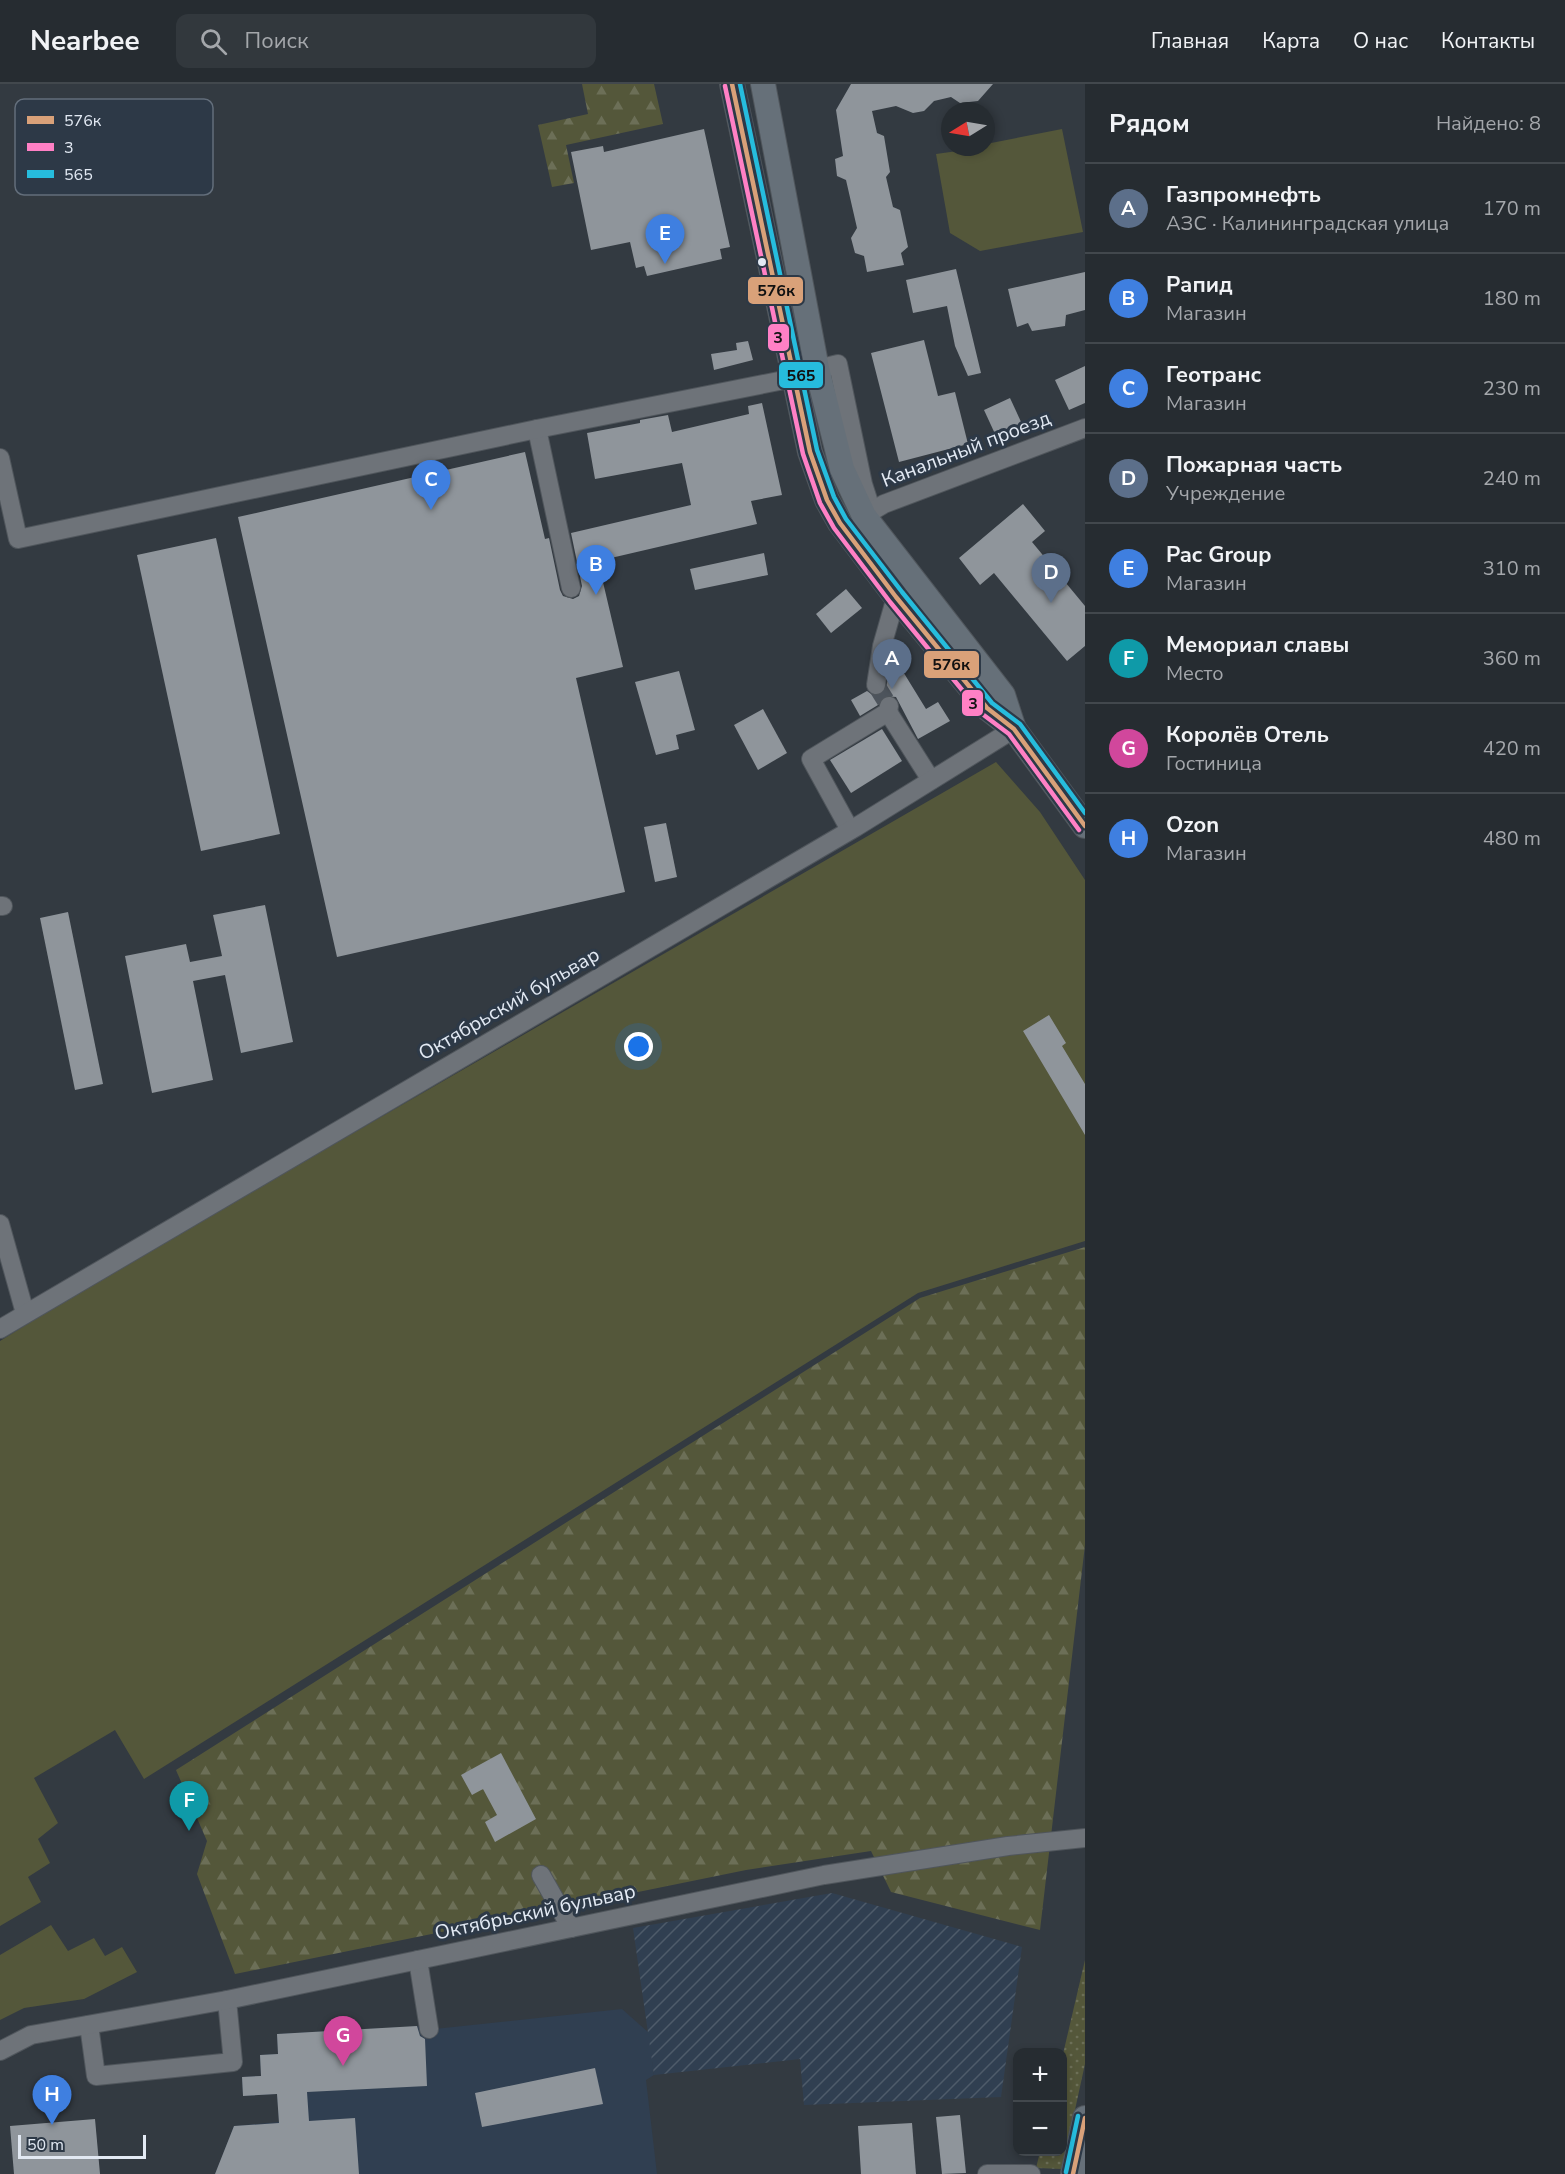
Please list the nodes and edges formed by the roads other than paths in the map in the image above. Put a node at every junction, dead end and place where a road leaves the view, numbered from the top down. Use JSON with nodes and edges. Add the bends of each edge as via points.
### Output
{"nodes":[{"id":1,"x":763,"y":84,"type":"edge"},
{"id":2,"x":737,"y":85,"type":"edge"},
{"id":3,"x":794,"y":378,"type":"junction"},
{"id":4,"x":1085,"y":428,"type":"edge"},
{"id":5,"x":537,"y":429,"type":"junction"},
{"id":6,"x":0,"y":458,"type":"edge"},
{"id":7,"x":868,"y":513,"type":"junction"},
{"id":8,"x":571,"y":588,"type":"dead end"},
{"id":9,"x":896,"y":597,"type":"junction"},
{"id":10,"x":876,"y":685,"type":"tunnel mouth"},
{"id":11,"x":1014,"y":729,"type":"junction"},
{"id":12,"x":931,"y":780,"type":"junction"},
{"id":13,"x":1085,"y":826,"type":"edge"},
{"id":14,"x":850,"y":830,"type":"junction"},
{"id":15,"x":0,"y":1224,"type":"edge"},
{"id":16,"x":3,"y":1255,"type":"edge"},
{"id":17,"x":25,"y":1313,"type":"junction"},
{"id":18,"x":0,"y":1329,"type":"edge"},
{"id":19,"x":1085,"y":1838,"type":"edge"},
{"id":20,"x":541,"y":1875,"type":"dead end"},
{"id":21,"x":571,"y":1928,"type":"junction"},
{"id":22,"x":418,"y":1960,"type":"junction"},
{"id":23,"x":226,"y":2000,"type":"junction"},
{"id":24,"x":89,"y":2025,"type":"junction"},
{"id":25,"x":429,"y":2030,"type":"dead end"},
{"id":26,"x":0,"y":2051,"type":"edge"},
{"id":27,"x":1085,"y":2118,"type":"edge"},
{"id":28,"x":987,"y":2174,"type":"edge"},
{"id":29,"x":1031,"y":2174,"type":"edge"},
{"id":30,"x":1073,"y":2174,"type":"edge"}],
"edges":[{"from":1,"to":7,"type":"main road","via":[[818,369],[842,469]]},
{"from":2,"to":3,"type":"main road"},
{"from":3,"to":5,"type":"street"},
{"from":3,"to":9,"type":"main road","via":[[810,452],[827,500]]},
{"from":4,"to":7,"type":"street","name":"Канальный проезд"},
{"from":5,"to":6,"type":"street","via":[[18,539]]},
{"from":5,"to":8,"type":"street"},
{"from":7,"to":11,"type":"main road","via":[[1003,695]]},
{"from":9,"to":10,"type":"street"},
{"from":9,"to":11,"type":"main road","via":[[987,708]]},
{"from":11,"to":12,"type":"street","name":"Октябрьский бульвар"},
{"from":11,"to":13,"type":"main road"},
{"from":12,"to":14,"type":"street","name":"Октябрьский бульвар"},
{"from":12,"to":14,"type":"street","via":[[889,709],[811,759]]},
{"from":14,"to":17,"type":"street","name":"Октябрьский бульвар"},
{"from":15,"to":16,"type":"street"},
{"from":16,"to":17,"type":"street"},
{"from":17,"to":18,"type":"street","name":"Октябрьский бульвар"},
{"from":19,"to":21,"type":"street","name":"Октябрьский бульвар","via":[[824,1875]]},
{"from":20,"to":21,"type":"street"},
{"from":21,"to":22,"type":"street","name":"Октябрьский бульвар"},
{"from":22,"to":23,"type":"street","name":"Октябрьский бульвар"},
{"from":22,"to":25,"type":"street"},
{"from":23,"to":24,"type":"street","name":"Октябрьский бульвар"},
{"from":23,"to":24,"type":"street","via":[[232,2062],[96,2076]]},
{"from":24,"to":26,"type":"street","name":"Октябрьский бульвар","via":[[31,2035]]},
{"from":27,"to":30,"type":"main road"},
{"from":28,"to":29,"type":"street"}]}
